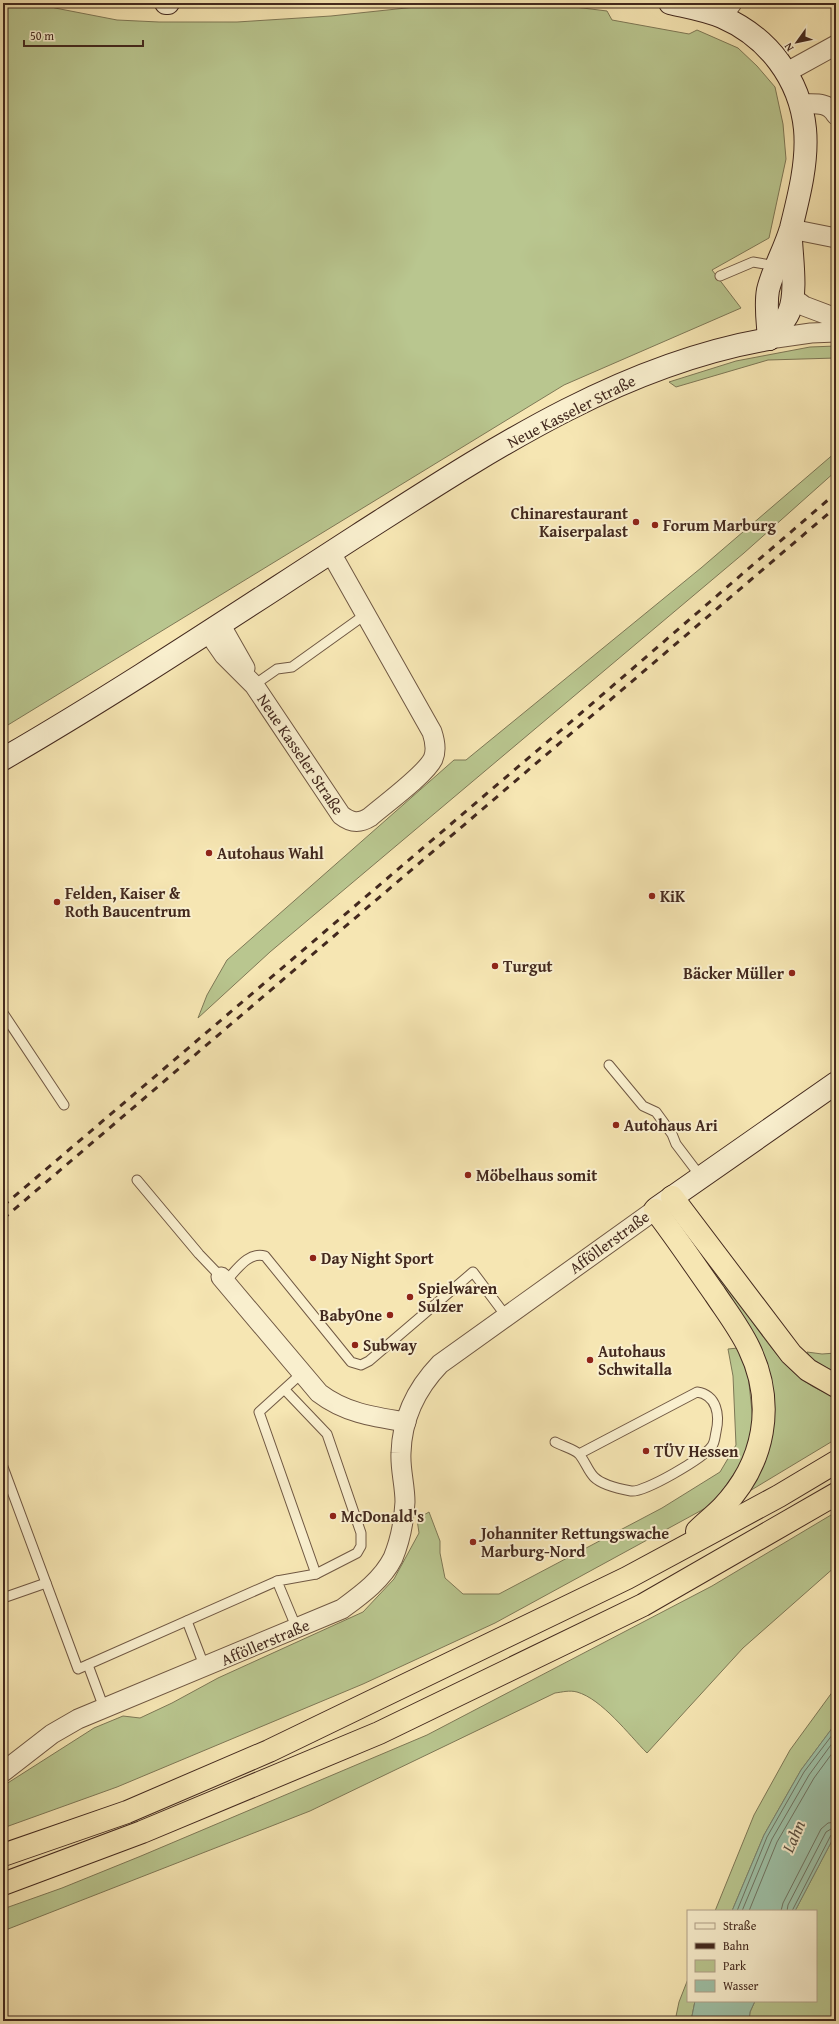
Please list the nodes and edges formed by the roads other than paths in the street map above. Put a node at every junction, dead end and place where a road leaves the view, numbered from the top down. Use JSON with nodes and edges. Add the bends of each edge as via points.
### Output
{"nodes":[{"id":1,"x":670,"y":3,"type":"edge"},
{"id":2,"x":727,"y":10,"type":"edge"},
{"id":3,"x":836,"y":45,"type":"edge"},
{"id":4,"x":787,"y":72,"type":"junction"},
{"id":5,"x":800,"y":104,"type":"junction"},
{"id":6,"x":836,"y":115,"type":"edge"},
{"id":7,"x":791,"y":229,"type":"junction"},
{"id":8,"x":836,"y":238,"type":"edge"},
{"id":9,"x":777,"y":266,"type":"junction"},
{"id":10,"x":720,"y":276,"type":"dead end"},
{"id":11,"x":792,"y":297,"type":"junction"},
{"id":12,"x":836,"y":318,"type":"edge"},
{"id":13,"x":836,"y":332,"type":"edge"},
{"id":14,"x":769,"y":339,"type":"junction"},
{"id":15,"x":331,"y":553,"type":"junction"},
{"id":16,"x":366,"y":614,"type":"junction"},
{"id":17,"x":214,"y":628,"type":"junction"},
{"id":18,"x":253,"y":683,"type":"junction"},
{"id":19,"x":3,"y":759,"type":"edge"},
{"id":20,"x":3,"y":1013,"type":"edge"},
{"id":21,"x":609,"y":1065,"type":"dead end"},
{"id":22,"x":836,"y":1083,"type":"edge"},
{"id":23,"x":64,"y":1105,"type":"dead end"},
{"id":24,"x":701,"y":1177,"type":"junction"},
{"id":25,"x":137,"y":1180,"type":"dead end"},
{"id":26,"x":672,"y":1197,"type":"junction"},
{"id":27,"x":655,"y":1210,"type":"junction"},
{"id":28,"x":223,"y":1280,"type":"junction"},
{"id":29,"x":506,"y":1316,"type":"junction"},
{"id":30,"x":302,"y":1373,"type":"junction"},
{"id":31,"x":836,"y":1386,"type":"edge"},
{"id":32,"x":285,"y":1390,"type":"junction"},
{"id":33,"x":406,"y":1422,"type":"junction"},
{"id":34,"x":555,"y":1442,"type":"dead end"},
{"id":35,"x":579,"y":1454,"type":"junction"},
{"id":36,"x":836,"y":1462,"type":"edge"},
{"id":37,"x":3,"y":1468,"type":"edge"},
{"id":38,"x":836,"y":1494,"type":"edge"},
{"id":39,"x":670,"y":1555,"type":"junction"},
{"id":40,"x":316,"y":1574,"type":"junction"},
{"id":41,"x":277,"y":1581,"type":"junction"},
{"id":42,"x":46,"y":1583,"type":"junction"},
{"id":43,"x":3,"y":1598,"type":"edge"},
{"id":44,"x":187,"y":1621,"type":"junction"},
{"id":45,"x":297,"y":1629,"type":"junction"},
{"id":46,"x":88,"y":1664,"type":"junction"},
{"id":47,"x":205,"y":1668,"type":"junction"},
{"id":48,"x":104,"y":1708,"type":"junction"},
{"id":49,"x":3,"y":1772,"type":"edge"},
{"id":50,"x":3,"y":1856,"type":"edge"},
{"id":51,"x":3,"y":1884,"type":"edge"}],
"edges":[{"from":1,"to":2,"type":"main road"},
{"from":2,"to":4,"type":"main road","via":[[762,42]]},
{"from":3,"to":4,"type":"street"},
{"from":4,"to":5,"type":"main road"},
{"from":5,"to":6,"type":"street","via":[[827,105]]},
{"from":5,"to":7,"type":"main road","via":[[805,129],[805,156]]},
{"from":7,"to":8,"type":"street"},
{"from":7,"to":9,"type":"main road"},
{"from":7,"to":11,"type":"main road"},
{"from":9,"to":10,"type":"lane","via":[[753,262]]},
{"from":9,"to":14,"type":"main road","via":[[766,300]]},
{"from":11,"to":12,"type":"street","via":[[804,306]]},
{"from":11,"to":14,"type":"main road","via":[[790,310],[783,323]]},
{"from":13,"to":14,"type":"street","name":"Neue Kasseler Straße"},
{"from":14,"to":15,"type":"main road","name":"Neue Kasseler Straße","via":[[732,345],[696,356],[638,376],[588,400],[493,450]]},
{"from":15,"to":16,"type":"street","name":"Neue Kasseler Straße"},
{"from":15,"to":17,"type":"main road","name":"Neue Kasseler Straße"},
{"from":16,"to":18,"type":"lane","via":[[292,667],[277,669]]},
{"from":16,"to":18,"type":"street","name":"Neue Kasseler Straße","via":[[432,732],[435,751],[425,770],[370,817],[355,822],[341,815]]},
{"from":17,"to":18,"type":"street","name":"Neue Kasseler Straße","via":[[224,655]]},
{"from":17,"to":19,"type":"main road","name":"Neue Kasseler Straße"},
{"from":20,"to":23,"type":"lane"},
{"from":21,"to":24,"type":"lane","via":[[643,1106],[656,1112]]},
{"from":22,"to":24,"type":"main road","name":"Afföllerstraße"},
{"from":24,"to":26,"type":"main road","name":"Afföllerstraße"},
{"from":25,"to":28,"type":"lane"},
{"from":26,"to":27,"type":"main road","name":"Afföllerstraße"},
{"from":26,"to":31,"type":"highway","via":[[791,1354],[808,1370]]},
{"from":27,"to":29,"type":"street","name":"Afföllerstraße"},
{"from":27,"to":39,"type":"highway","via":[[748,1347],[760,1378],[765,1412],[763,1432],[754,1459],[735,1492],[722,1508]]},
{"from":28,"to":29,"type":"lane","via":[[252,1256],[265,1256],[351,1362],[358,1365],[369,1361],[473,1272]]},
{"from":28,"to":30,"type":"street"},
{"from":29,"to":33,"type":"street","name":"Afföllerstraße","via":[[440,1364],[420,1386],[411,1403]]},
{"from":30,"to":32,"type":"lane"},
{"from":30,"to":33,"type":"street","via":[[319,1393],[342,1407],[371,1417]]},
{"from":32,"to":40,"type":"lane","via":[[259,1412]]},
{"from":32,"to":40,"type":"lane","via":[[327,1434],[361,1533],[361,1546],[357,1553]]},
{"from":33,"to":45,"type":"street","name":"Afföllerstraße","via":[[401,1454],[405,1501],[403,1520],[392,1558],[368,1590],[357,1599],[342,1609]]},
{"from":34,"to":35,"type":"lane"},
{"from":35,"to":35,"type":"lane","via":[[697,1392],[704,1393],[712,1399],[717,1409],[719,1420],[713,1445],[697,1460],[644,1489],[633,1491],[609,1485],[595,1478]]},
{"from":36,"to":39,"type":"highway"},
{"from":37,"to":42,"type":"lane"},
{"from":38,"to":51,"type":"highway","via":[[644,1604],[379,1733],[142,1832]]},
{"from":39,"to":50,"type":"highway","via":[[269,1751],[127,1812]]},
{"from":40,"to":41,"type":"lane"},
{"from":41,"to":44,"type":"lane"},
{"from":41,"to":45,"type":"lane"},
{"from":42,"to":43,"type":"lane"},
{"from":42,"to":46,"type":"lane","via":[[78,1669]]},
{"from":44,"to":46,"type":"lane"},
{"from":44,"to":47,"type":"lane"},
{"from":45,"to":47,"type":"street","name":"Afföllerstraße"},
{"from":46,"to":48,"type":"lane"},
{"from":47,"to":48,"type":"street","name":"Afföllerstraße"},
{"from":48,"to":49,"type":"street","name":"Afföllerstraße","via":[[52,1734]]}]}
